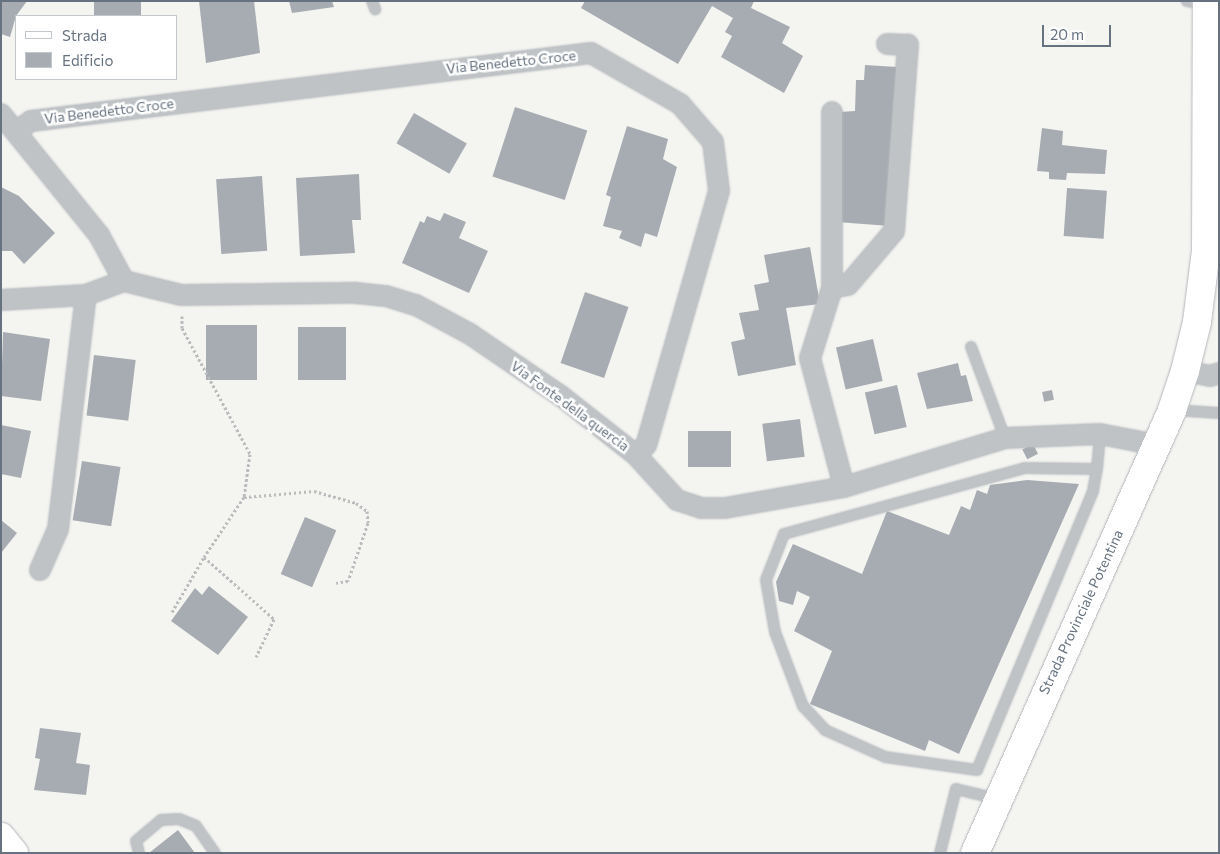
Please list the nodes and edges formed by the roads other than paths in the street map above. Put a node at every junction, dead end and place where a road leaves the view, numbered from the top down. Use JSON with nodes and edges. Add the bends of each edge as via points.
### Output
{"nodes":[{"id":1,"x":1200,"y":2,"type":"edge"},
{"id":2,"x":887,"y":44,"type":"dead end"},
{"id":3,"x":832,"y":112,"type":"dead end"},
{"id":4,"x":1,"y":114,"type":"edge"},
{"id":5,"x":17,"y":131,"type":"junction"},
{"id":6,"x":124,"y":281,"type":"junction"},
{"id":7,"x":832,"y":288,"type":"junction"},
{"id":8,"x":86,"y":295,"type":"junction"},
{"id":9,"x":1,"y":300,"type":"edge"},
{"id":10,"x":972,"y":347,"type":"dead end"},
{"id":11,"x":1185,"y":371,"type":"junction"},
{"id":12,"x":1219,"y":373,"type":"edge"},
{"id":13,"x":1172,"y":410,"type":"junction"},
{"id":14,"x":1219,"y":412,"type":"edge"},
{"id":15,"x":1100,"y":434,"type":"junction"},
{"id":16,"x":1004,"y":438,"type":"junction"},
{"id":17,"x":1156,"y":445,"type":"junction"},
{"id":18,"x":636,"y":454,"type":"junction"},
{"id":19,"x":1097,"y":469,"type":"junction"},
{"id":20,"x":844,"y":487,"type":"junction"},
{"id":21,"x":40,"y":570,"type":"dead end"},
{"id":22,"x":997,"y":798,"type":"junction"},
{"id":23,"x":1,"y":837,"type":"edge"},
{"id":24,"x":14,"y":853,"type":"edge"},
{"id":25,"x":139,"y":853,"type":"edge"},
{"id":26,"x":215,"y":853,"type":"edge"},
{"id":27,"x":940,"y":853,"type":"edge"},
{"id":28,"x":975,"y":853,"type":"edge"}],
"edges":[{"from":1,"to":11,"type":"main road","name":"Strada Provinciale Potentina","via":[[1206,251],[1197,322]]},
{"from":2,"to":7,"type":"street","via":[[908,45],[894,231],[848,285]]},
{"from":3,"to":7,"type":"street"},
{"from":4,"to":5,"type":"street"},
{"from":5,"to":6,"type":"street","via":[[99,235]]},
{"from":5,"to":18,"type":"street","name":"Via Benedetto Croce","via":[[32,121],[591,53],[680,104],[713,142],[719,191],[646,445]]},
{"from":6,"to":8,"type":"street"},
{"from":6,"to":18,"type":"street","name":"Via Fonte della quercia","via":[[181,295],[356,293],[416,306],[470,334],[561,396]]},
{"from":7,"to":20,"type":"street","via":[[810,358]]},
{"from":8,"to":9,"type":"street"},
{"from":8,"to":21,"type":"street","via":[[58,529]]},
{"from":10,"to":16,"type":"lane"},
{"from":11,"to":12,"type":"street","via":[[1210,376]]},
{"from":11,"to":13,"type":"main road","name":"Strada Provinciale Potentina"},
{"from":13,"to":14,"type":"lane"},
{"from":13,"to":17,"type":"main road","name":"Strada Provinciale Potentina"},
{"from":15,"to":16,"type":"street","name":"Via Fonte della quercia"},
{"from":15,"to":17,"type":"street","name":"Via Fonte della quercia"},
{"from":15,"to":19,"type":"lane"},
{"from":16,"to":20,"type":"street","name":"Via Fonte della quercia"},
{"from":17,"to":22,"type":"main road","name":"Strada Provinciale Potentina"},
{"from":18,"to":20,"type":"street","name":"Via Fonte della quercia","via":[[677,500],[701,508],[725,508]]},
{"from":19,"to":19,"type":"lane","via":[[1025,468],[784,534],[766,580],[775,632],[803,706],[826,730],[885,757],[977,770],[1093,491]]},
{"from":22,"to":27,"type":"lane","via":[[956,789]]},
{"from":22,"to":28,"type":"main road","name":"Strada Provinciale Potentina"},
{"from":23,"to":24,"type":"main road"},
{"from":25,"to":26,"type":"lane","via":[[136,841],[161,820],[179,819],[196,826]]}]}
